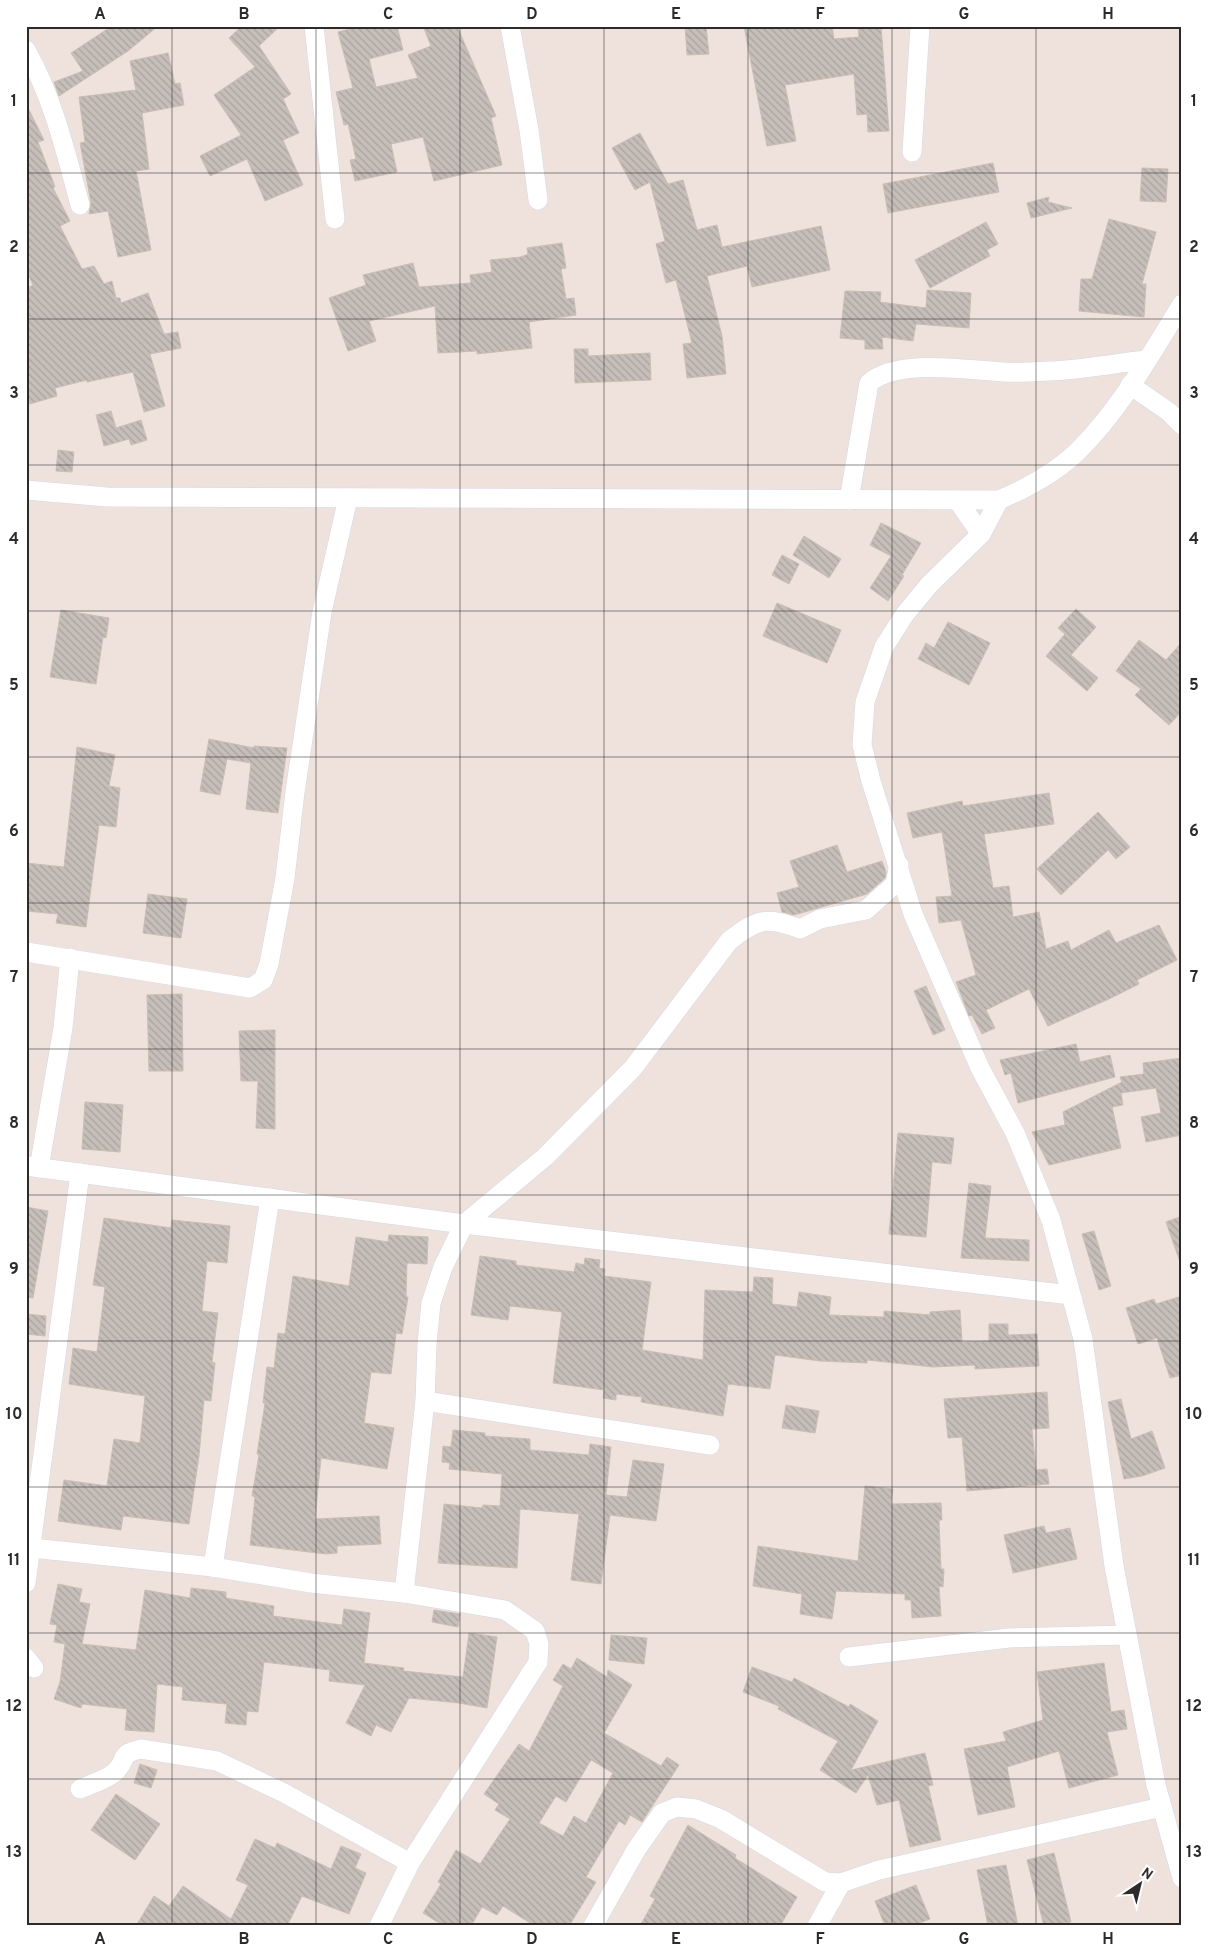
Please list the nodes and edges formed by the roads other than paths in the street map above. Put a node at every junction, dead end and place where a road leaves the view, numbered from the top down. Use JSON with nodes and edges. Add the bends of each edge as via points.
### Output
{"nodes":[{"id":1,"x":314,"y":26,"type":"edge"},
{"id":2,"x":510,"y":26,"type":"edge"},
{"id":3,"x":920,"y":26,"type":"edge"},
{"id":4,"x":26,"y":50,"type":"edge"},
{"id":5,"x":912,"y":152,"type":"dead end"},
{"id":6,"x":538,"y":200,"type":"dead end"},
{"id":7,"x":80,"y":205,"type":"dead end"},
{"id":8,"x":335,"y":219,"type":"dead end"},
{"id":9,"x":1182,"y":304,"type":"edge"},
{"id":10,"x":1147,"y":360,"type":"junction"},
{"id":11,"x":1130,"y":385,"type":"junction"},
{"id":12,"x":1182,"y":425,"type":"edge"},
{"id":13,"x":26,"y":490,"type":"edge"},
{"id":14,"x":348,"y":498,"type":"junction"},
{"id":15,"x":849,"y":500,"type":"junction"},
{"id":16,"x":999,"y":500,"type":"junction"},
{"id":17,"x":958,"y":502,"type":"junction"},
{"id":18,"x":981,"y":534,"type":"junction"},
{"id":19,"x":899,"y":865,"type":"junction"},
{"id":20,"x":26,"y":952,"type":"edge"},
{"id":21,"x":70,"y":958,"type":"junction"},
{"id":22,"x":33,"y":1167,"type":"edge"},
{"id":23,"x":80,"y":1173,"type":"junction"},
{"id":24,"x":270,"y":1198,"type":"junction"},
{"id":25,"x":464,"y":1224,"type":"junction"},
{"id":26,"x":1071,"y":1295,"type":"junction"},
{"id":27,"x":425,"y":1401,"type":"junction"},
{"id":28,"x":710,"y":1445,"type":"dead end"},
{"id":29,"x":32,"y":1548,"type":"junction"},
{"id":30,"x":213,"y":1567,"type":"junction"},
{"id":31,"x":26,"y":1583,"type":"edge"},
{"id":32,"x":404,"y":1593,"type":"junction"},
{"id":33,"x":1127,"y":1635,"type":"junction"},
{"id":34,"x":849,"y":1658,"type":"dead end"},
{"id":35,"x":80,"y":1789,"type":"dead end"},
{"id":36,"x":1162,"y":1807,"type":"junction"},
{"id":37,"x":410,"y":1863,"type":"junction"},
{"id":38,"x":1182,"y":1878,"type":"edge"},
{"id":39,"x":841,"y":1884,"type":"junction"},
{"id":40,"x":379,"y":1926,"type":"edge"},
{"id":41,"x":593,"y":1926,"type":"edge"},
{"id":42,"x":817,"y":1926,"type":"edge"}],
"edges":[{"from":1,"to":8,"type":"street"},
{"from":2,"to":6,"type":"street","via":[[530,130]]},
{"from":3,"to":5,"type":"street"},
{"from":4,"to":7,"type":"street","via":[[63,142]]},
{"from":9,"to":10,"type":"street"},
{"from":10,"to":11,"type":"street"},
{"from":10,"to":15,"type":"street","via":[[1051,371],[922,368],[876,376],[869,383]]},
{"from":11,"to":12,"type":"street"},
{"from":11,"to":16,"type":"street","via":[[1112,413],[1078,451],[1026,488]]},
{"from":13,"to":14,"type":"street","via":[[107,497]]},
{"from":14,"to":15,"type":"street"},
{"from":14,"to":21,"type":"street","via":[[322,612],[285,878],[269,964],[262,980],[250,988]]},
{"from":15,"to":17,"type":"street"},
{"from":16,"to":17,"type":"street"},
{"from":16,"to":18,"type":"street"},
{"from":17,"to":18,"type":"street"},
{"from":18,"to":19,"type":"street","via":[[904,614],[884,647],[865,702],[862,745]]},
{"from":19,"to":25,"type":"street","via":[[895,884],[866,910],[820,919],[800,928],[776,919],[748,926],[729,941],[633,1068],[545,1157]]},
{"from":19,"to":26,"type":"street","via":[[913,914],[980,1068],[1015,1133],[1051,1220]]},
{"from":20,"to":21,"type":"street"},
{"from":21,"to":22,"type":"street","via":[[63,1028]]},
{"from":22,"to":23,"type":"street"},
{"from":23,"to":24,"type":"street"},
{"from":23,"to":29,"type":"street"},
{"from":24,"to":25,"type":"street"},
{"from":24,"to":30,"type":"street"},
{"from":25,"to":26,"type":"street"},
{"from":25,"to":27,"type":"street","via":[[443,1267],[431,1303]]},
{"from":26,"to":33,"type":"street","via":[[1083,1339],[1114,1566]]},
{"from":27,"to":28,"type":"street"},
{"from":27,"to":32,"type":"street"},
{"from":29,"to":30,"type":"street"},
{"from":29,"to":31,"type":"street"},
{"from":30,"to":32,"type":"street","via":[[311,1583]]},
{"from":32,"to":37,"type":"street","via":[[505,1610],[535,1631],[539,1644],[538,1662]]},
{"from":33,"to":34,"type":"street","via":[[1009,1638]]},
{"from":33,"to":36,"type":"street"},
{"from":35,"to":37,"type":"street","via":[[116,1772],[130,1752],[141,1749],[217,1761],[284,1793]]},
{"from":36,"to":38,"type":"street"},
{"from":36,"to":39,"type":"street","via":[[878,1870]]},
{"from":37,"to":40,"type":"street"},
{"from":39,"to":41,"type":"street","via":[[825,1882],[721,1819],[696,1809],[677,1807],[662,1813]]},
{"from":39,"to":42,"type":"street"}]}
